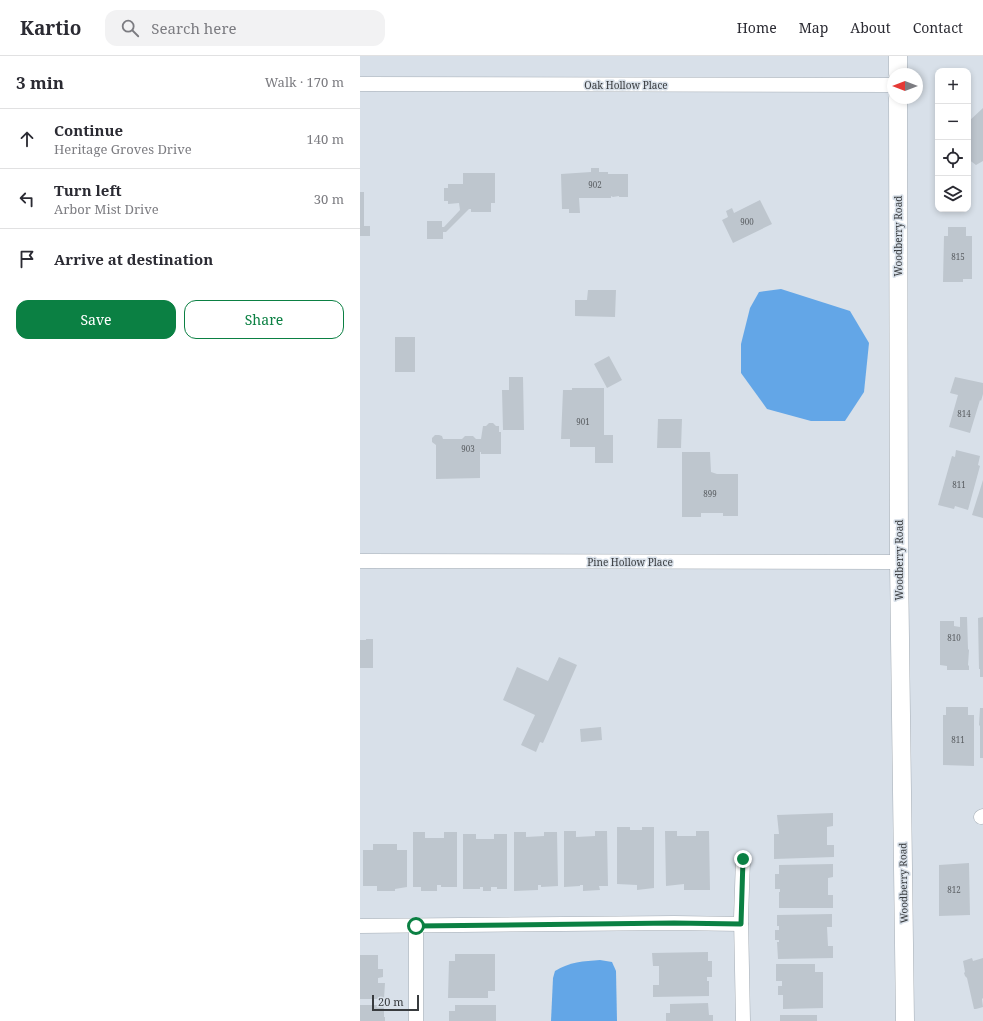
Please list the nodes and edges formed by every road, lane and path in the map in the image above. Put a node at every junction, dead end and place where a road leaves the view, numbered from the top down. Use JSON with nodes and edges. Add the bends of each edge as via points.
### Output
{"nodes":[{"id":1,"x":898,"y":56,"type":"edge"},
{"id":2,"x":898,"y":68,"type":"edge"},
{"id":3,"x":360,"y":84,"type":"edge"},
{"id":4,"x":887,"y":85,"type":"edge"},
{"id":5,"x":898,"y":104,"type":"edge"},
{"id":6,"x":360,"y":561,"type":"edge"},
{"id":7,"x":899,"y":562,"type":"junction"},
{"id":8,"x":743,"y":859,"type":"dead end"},
{"id":9,"x":741,"y":924,"type":"junction"},
{"id":10,"x":360,"y":926,"type":"edge"},
{"id":11,"x":416,"y":926,"type":"junction"},
{"id":12,"x":416,"y":1021,"type":"edge"},
{"id":13,"x":743,"y":1021,"type":"edge"},
{"id":14,"x":905,"y":1021,"type":"edge"}],
"edges":[{"from":1,"to":2,"type":"street"},
{"from":3,"to":4,"type":"street","name":"Oak Hollow Place"},
{"from":5,"to":7,"type":"street","name":"Woodberry Road"},
{"from":6,"to":7,"type":"street","name":"Pine Hollow Place"},
{"from":7,"to":14,"type":"street","name":"Woodberry Road"},
{"from":8,"to":9,"type":"street"},
{"from":9,"to":11,"type":"street"},
{"from":9,"to":13,"type":"street"},
{"from":10,"to":11,"type":"street"},
{"from":11,"to":12,"type":"street"}]}
